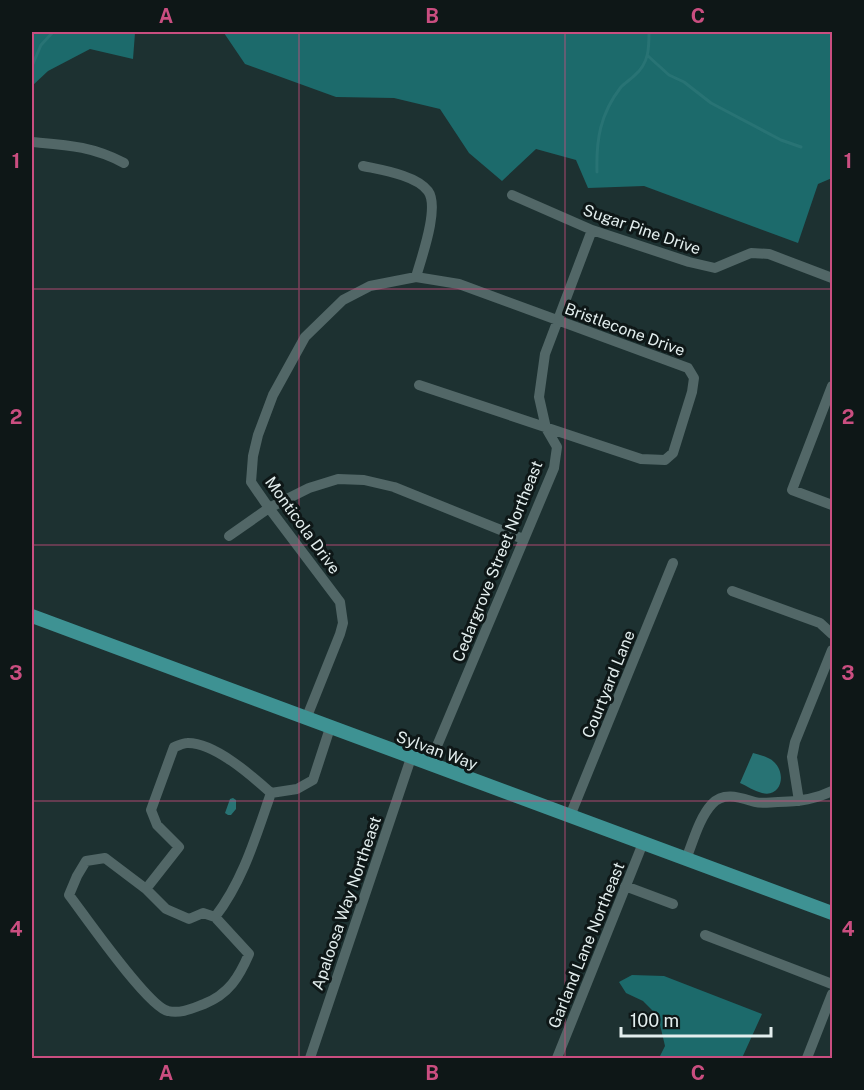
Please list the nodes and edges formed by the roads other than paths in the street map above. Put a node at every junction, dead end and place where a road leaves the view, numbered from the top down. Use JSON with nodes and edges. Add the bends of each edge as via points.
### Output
{"nodes":[{"id":1,"x":32,"y":142,"type":"edge"},
{"id":2,"x":124,"y":163,"type":"dead end"},
{"id":3,"x":363,"y":166,"type":"dead end"},
{"id":4,"x":512,"y":195,"type":"dead end"},
{"id":5,"x":592,"y":230,"type":"junction"},
{"id":6,"x":416,"y":277,"type":"junction"},
{"id":7,"x":832,"y":278,"type":"edge"},
{"id":8,"x":558,"y":322,"type":"junction"},
{"id":9,"x":419,"y":385,"type":"dead end"},
{"id":10,"x":832,"y":386,"type":"edge"},
{"id":11,"x":546,"y":428,"type":"junction"},
{"id":12,"x":832,"y":505,"type":"edge"},
{"id":13,"x":269,"y":508,"type":"junction"},
{"id":14,"x":229,"y":536,"type":"dead end"},
{"id":15,"x":522,"y":539,"type":"junction"},
{"id":16,"x":673,"y":563,"type":"dead end"},
{"id":17,"x":732,"y":591,"type":"dead end"},
{"id":18,"x":32,"y":616,"type":"edge"},
{"id":19,"x":832,"y":634,"type":"edge"},
{"id":20,"x":832,"y":650,"type":"edge"},
{"id":21,"x":306,"y":719,"type":"junction"},
{"id":22,"x":330,"y":728,"type":"junction"},
{"id":23,"x":411,"y":758,"type":"junction"},
{"id":24,"x":429,"y":765,"type":"junction"},
{"id":25,"x":832,"y":791,"type":"edge"},
{"id":26,"x":271,"y":793,"type":"junction"},
{"id":27,"x":799,"y":801,"type":"junction"},
{"id":28,"x":570,"y":816,"type":"junction"},
{"id":29,"x":643,"y":843,"type":"junction"},
{"id":30,"x":686,"y":859,"type":"junction"},
{"id":31,"x":626,"y":886,"type":"junction"},
{"id":32,"x":146,"y":889,"type":"junction"},
{"id":33,"x":673,"y":904,"type":"dead end"},
{"id":34,"x":832,"y":913,"type":"edge"},
{"id":35,"x":215,"y":917,"type":"junction"},
{"id":36,"x":705,"y":935,"type":"dead end"},
{"id":37,"x":832,"y":984,"type":"edge"},
{"id":38,"x":832,"y":994,"type":"edge"},
{"id":39,"x":310,"y":1059,"type":"edge"},
{"id":40,"x":557,"y":1059,"type":"edge"},
{"id":41,"x":807,"y":1059,"type":"edge"}],
"edges":[{"from":1,"to":2,"type":"street","via":[[94,149]]},
{"from":3,"to":6,"type":"street","via":[[416,182],[429,192],[432,207]]},
{"from":4,"to":5,"type":"street","name":"Sugar Pine Drive"},
{"from":5,"to":7,"type":"street","name":"Sugar Pine Drive","via":[[715,268],[750,253],[769,254]]},
{"from":5,"to":8,"type":"street","name":"Cedargrove Street Northeast"},
{"from":6,"to":8,"type":"street","name":"Bristlecone Drive","via":[[459,284]]},
{"from":6,"to":13,"type":"street","name":"Monticola Drive","via":[[370,286],[343,300],[305,337],[273,395],[253,456],[252,482]]},
{"from":8,"to":11,"type":"street","name":"Cedargrove Street Northeast","via":[[545,354],[539,397]]},
{"from":8,"to":11,"type":"street","name":"Bristlecone Drive","via":[[688,368],[694,378],[673,453],[664,460],[640,459]]},
{"from":9,"to":11,"type":"street","name":"Bristlecone Drive"},
{"from":10,"to":12,"type":"street","via":[[792,490]]},
{"from":11,"to":15,"type":"street","name":"Cedargrove Street Northeast","via":[[557,447],[554,468]]},
{"from":13,"to":14,"type":"street"},
{"from":13,"to":15,"type":"street","via":[[338,479],[364,480],[394,487]]},
{"from":13,"to":21,"type":"street","name":"Monticola Drive","via":[[334,592],[342,611],[340,634]]},
{"from":15,"to":24,"type":"street","name":"Cedargrove Street Northeast"},
{"from":16,"to":28,"type":"street","name":"Courtyard Lane"},
{"from":17,"to":19,"type":"street","via":[[820,623]]},
{"from":18,"to":21,"type":"main road","name":"Sylvan Way"},
{"from":20,"to":27,"type":"street","via":[[795,742],[792,757]]},
{"from":21,"to":22,"type":"main road","name":"Sylvan Way"},
{"from":22,"to":23,"type":"main road","name":"Sylvan Way"},
{"from":22,"to":26,"type":"street","via":[[313,780],[297,789]]},
{"from":23,"to":24,"type":"main road","name":"Sylvan Way"},
{"from":23,"to":39,"type":"street","name":"Apaloosa Way Northeast"},
{"from":24,"to":28,"type":"main road","name":"Sylvan Way"},
{"from":25,"to":27,"type":"street"},
{"from":26,"to":32,"type":"street","via":[[246,770],[206,747],[187,743],[174,747],[151,810],[157,825],[179,847]]},
{"from":26,"to":35,"type":"street","via":[[245,864]]},
{"from":27,"to":30,"type":"street","via":[[757,802],[728,796],[714,802]]},
{"from":28,"to":29,"type":"main road","name":"Sylvan Way"},
{"from":29,"to":30,"type":"main road","name":"Sylvan Way"},
{"from":29,"to":31,"type":"street","name":"Garland Lane Northeast"},
{"from":30,"to":34,"type":"main road","name":"Sylvan Way"},
{"from":31,"to":33,"type":"street"},
{"from":31,"to":40,"type":"street","name":"Garland Lane Northeast"},
{"from":32,"to":35,"type":"street","via":[[166,909],[189,918],[203,913]]},
{"from":32,"to":35,"type":"street","via":[[105,858],[86,861],[69,895],[134,980],[167,1011],[184,1011],[210,1002],[229,990],[239,977],[249,954]]},
{"from":36,"to":37,"type":"street"},
{"from":38,"to":41,"type":"street"}]}
